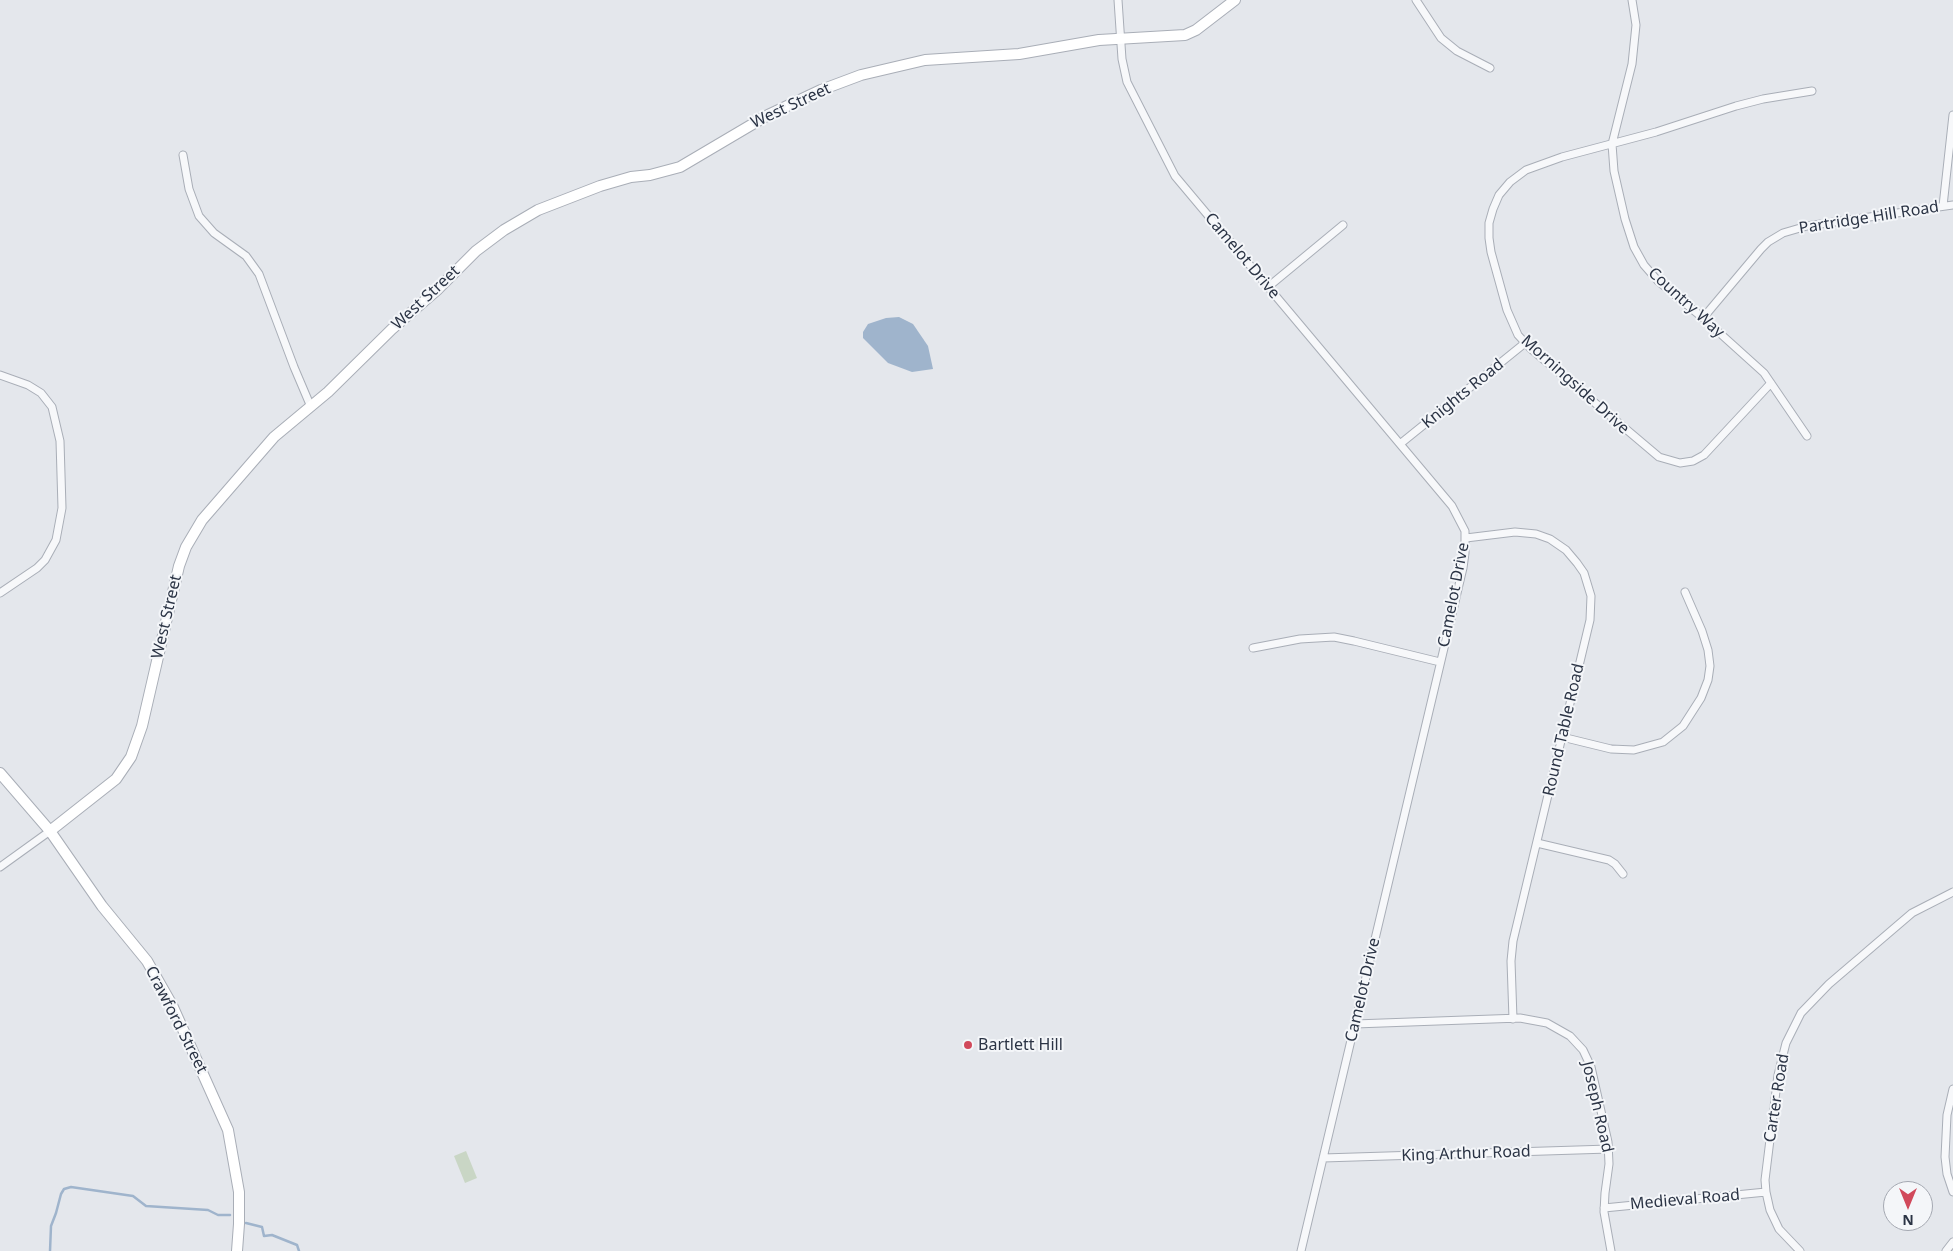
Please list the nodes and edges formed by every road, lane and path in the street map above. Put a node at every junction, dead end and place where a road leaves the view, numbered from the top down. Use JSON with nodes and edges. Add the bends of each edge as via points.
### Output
{"nodes":[{"id":1,"x":1118,"y":0,"type":"edge"},
{"id":2,"x":1236,"y":0,"type":"edge"},
{"id":3,"x":1416,"y":0,"type":"edge"},
{"id":4,"x":1632,"y":0,"type":"edge"},
{"id":5,"x":1120,"y":39,"type":"junction"},
{"id":6,"x":1490,"y":68,"type":"dead end"},
{"id":7,"x":1812,"y":91,"type":"dead end"},
{"id":8,"x":1953,"y":115,"type":"edge"},
{"id":9,"x":1612,"y":144,"type":"junction"},
{"id":10,"x":182,"y":155,"type":"dead end"},
{"id":11,"x":1953,"y":205,"type":"edge"},
{"id":12,"x":1944,"y":206,"type":"junction"},
{"id":13,"x":1342,"y":225,"type":"dead end"},
{"id":14,"x":1268,"y":287,"type":"junction"},
{"id":15,"x":1703,"y":318,"type":"junction"},
{"id":16,"x":1525,"y":343,"type":"junction"},
{"id":17,"x":0,"y":375,"type":"edge"},
{"id":18,"x":1770,"y":383,"type":"junction"},
{"id":19,"x":311,"y":407,"type":"junction"},
{"id":20,"x":1807,"y":436,"type":"dead end"},
{"id":21,"x":1400,"y":444,"type":"junction"},
{"id":22,"x":1466,"y":538,"type":"junction"},
{"id":23,"x":1685,"y":592,"type":"dead end"},
{"id":24,"x":0,"y":593,"type":"edge"},
{"id":25,"x":1253,"y":648,"type":"dead end"},
{"id":26,"x":1440,"y":662,"type":"junction"},
{"id":27,"x":1562,"y":737,"type":"junction"},
{"id":28,"x":0,"y":773,"type":"edge"},
{"id":29,"x":50,"y":831,"type":"junction"},
{"id":30,"x":1536,"y":843,"type":"junction"},
{"id":31,"x":0,"y":867,"type":"edge"},
{"id":32,"x":1623,"y":874,"type":"dead end"},
{"id":33,"x":1953,"y":892,"type":"edge"},
{"id":34,"x":1513,"y":1018,"type":"junction"},
{"id":35,"x":1355,"y":1024,"type":"junction"},
{"id":36,"x":1953,"y":1089,"type":"edge"},
{"id":37,"x":1609,"y":1149,"type":"junction"},
{"id":38,"x":1323,"y":1158,"type":"junction"},
{"id":39,"x":1766,"y":1192,"type":"junction"},
{"id":40,"x":1953,"y":1192,"type":"edge"},
{"id":41,"x":1604,"y":1208,"type":"junction"},
{"id":42,"x":1953,"y":1242,"type":"edge"},
{"id":43,"x":237,"y":1251,"type":"edge"},
{"id":44,"x":1301,"y":1251,"type":"edge"},
{"id":45,"x":1611,"y":1251,"type":"edge"},
{"id":46,"x":1800,"y":1251,"type":"edge"},
{"id":47,"x":1946,"y":1251,"type":"edge"}],
"edges":[{"from":1,"to":5,"type":"street","name":"Camelot Drive"},
{"from":2,"to":5,"type":"street","name":"West Street","via":[[1185,35]]},
{"from":3,"to":6,"type":"street","via":[[1442,38],[1457,51]]},
{"from":4,"to":9,"type":"street","name":"Country Way","via":[[1636,34],[1632,64]]},
{"from":5,"to":14,"type":"street","name":"Camelot Drive","via":[[1127,82],[1175,176]]},
{"from":5,"to":19,"type":"street","name":"West Street","via":[[1019,54],[925,60],[862,75],[768,115],[680,167],[600,186],[538,210],[476,251]]},
{"from":7,"to":9,"type":"street","name":"Morningside Drive","via":[[1736,106]]},
{"from":8,"to":12,"type":"street"},
{"from":9,"to":15,"type":"street","name":"Country Way","via":[[1614,171],[1625,219],[1639,258],[1658,281]]},
{"from":9,"to":16,"type":"street","name":"Morningside Drive","via":[[1526,170],[1508,184],[1496,202],[1489,223],[1491,252],[1506,310]]},
{"from":10,"to":19,"type":"street","via":[[189,189],[200,216],[214,233],[246,256],[259,274]]},
{"from":11,"to":12,"type":"street","name":"Partridge Hill Road"},
{"from":12,"to":15,"type":"street","name":"Partridge Hill Road","via":[[1808,226],[1783,233],[1761,249]]},
{"from":13,"to":14,"type":"street"},
{"from":14,"to":21,"type":"street","name":"Camelot Drive"},
{"from":15,"to":18,"type":"street","name":"Country Way"},
{"from":16,"to":18,"type":"street","name":"Morningside Drive","via":[[1651,452],[1675,462],[1693,461],[1708,452]]},
{"from":16,"to":21,"type":"street","name":"Knights Road"},
{"from":17,"to":24,"type":"street","via":[[28,385],[41,393],[52,407],[60,441],[62,508],[56,540],[45,560]]},
{"from":18,"to":20,"type":"street","name":"Country Way"},
{"from":19,"to":29,"type":"street","name":"West Street","via":[[274,437],[196,529],[179,566],[142,726],[131,757],[116,779]]},
{"from":21,"to":22,"type":"street","name":"Camelot Drive","via":[[1452,506],[1463,524]]},
{"from":22,"to":26,"type":"street","name":"Camelot Drive","via":[[1463,568]]},
{"from":22,"to":27,"type":"street","name":"Round Table Road","via":[[1515,532],[1539,535],[1561,546],[1584,573],[1590,596],[1590,620]]},
{"from":23,"to":27,"type":"street","via":[[1702,631],[1710,666],[1701,698],[1683,726],[1663,742],[1634,750],[1613,749]]},
{"from":25,"to":26,"type":"street","via":[[1300,639],[1334,638]]},
{"from":26,"to":35,"type":"street","name":"Camelot Drive"},
{"from":27,"to":30,"type":"street","name":"Round Table Road"},
{"from":28,"to":29,"type":"street","name":"Crawford Street"},
{"from":29,"to":31,"type":"street","name":"West Street"},
{"from":29,"to":43,"type":"street","name":"Crawford Street","via":[[157,977],[224,1118],[239,1192]]},
{"from":30,"to":32,"type":"street","via":[[1609,860]]},
{"from":30,"to":34,"type":"street","name":"Round Table Road","via":[[1511,951]]},
{"from":33,"to":39,"type":"street","name":"Carter Road","via":[[1922,906],[1902,920],[1801,1013],[1780,1064]]},
{"from":34,"to":35,"type":"street","name":"Joseph Road"},
{"from":34,"to":37,"type":"street","name":"Joseph Road","via":[[1553,1025],[1579,1044],[1593,1074]]},
{"from":35,"to":38,"type":"street","name":"Camelot Drive"},
{"from":36,"to":40,"type":"street","via":[[1947,1115],[1945,1157]]},
{"from":37,"to":38,"type":"street","name":"King Arthur Road"},
{"from":37,"to":41,"type":"street","name":"Joseph Road"},
{"from":38,"to":44,"type":"street","name":"Camelot Drive"},
{"from":39,"to":41,"type":"street","name":"Medieval Road"},
{"from":39,"to":46,"type":"street","name":"Carter Road","via":[[1779,1230]]},
{"from":41,"to":45,"type":"street","name":"Joseph Road"},
{"from":42,"to":47,"type":"street"}]}
